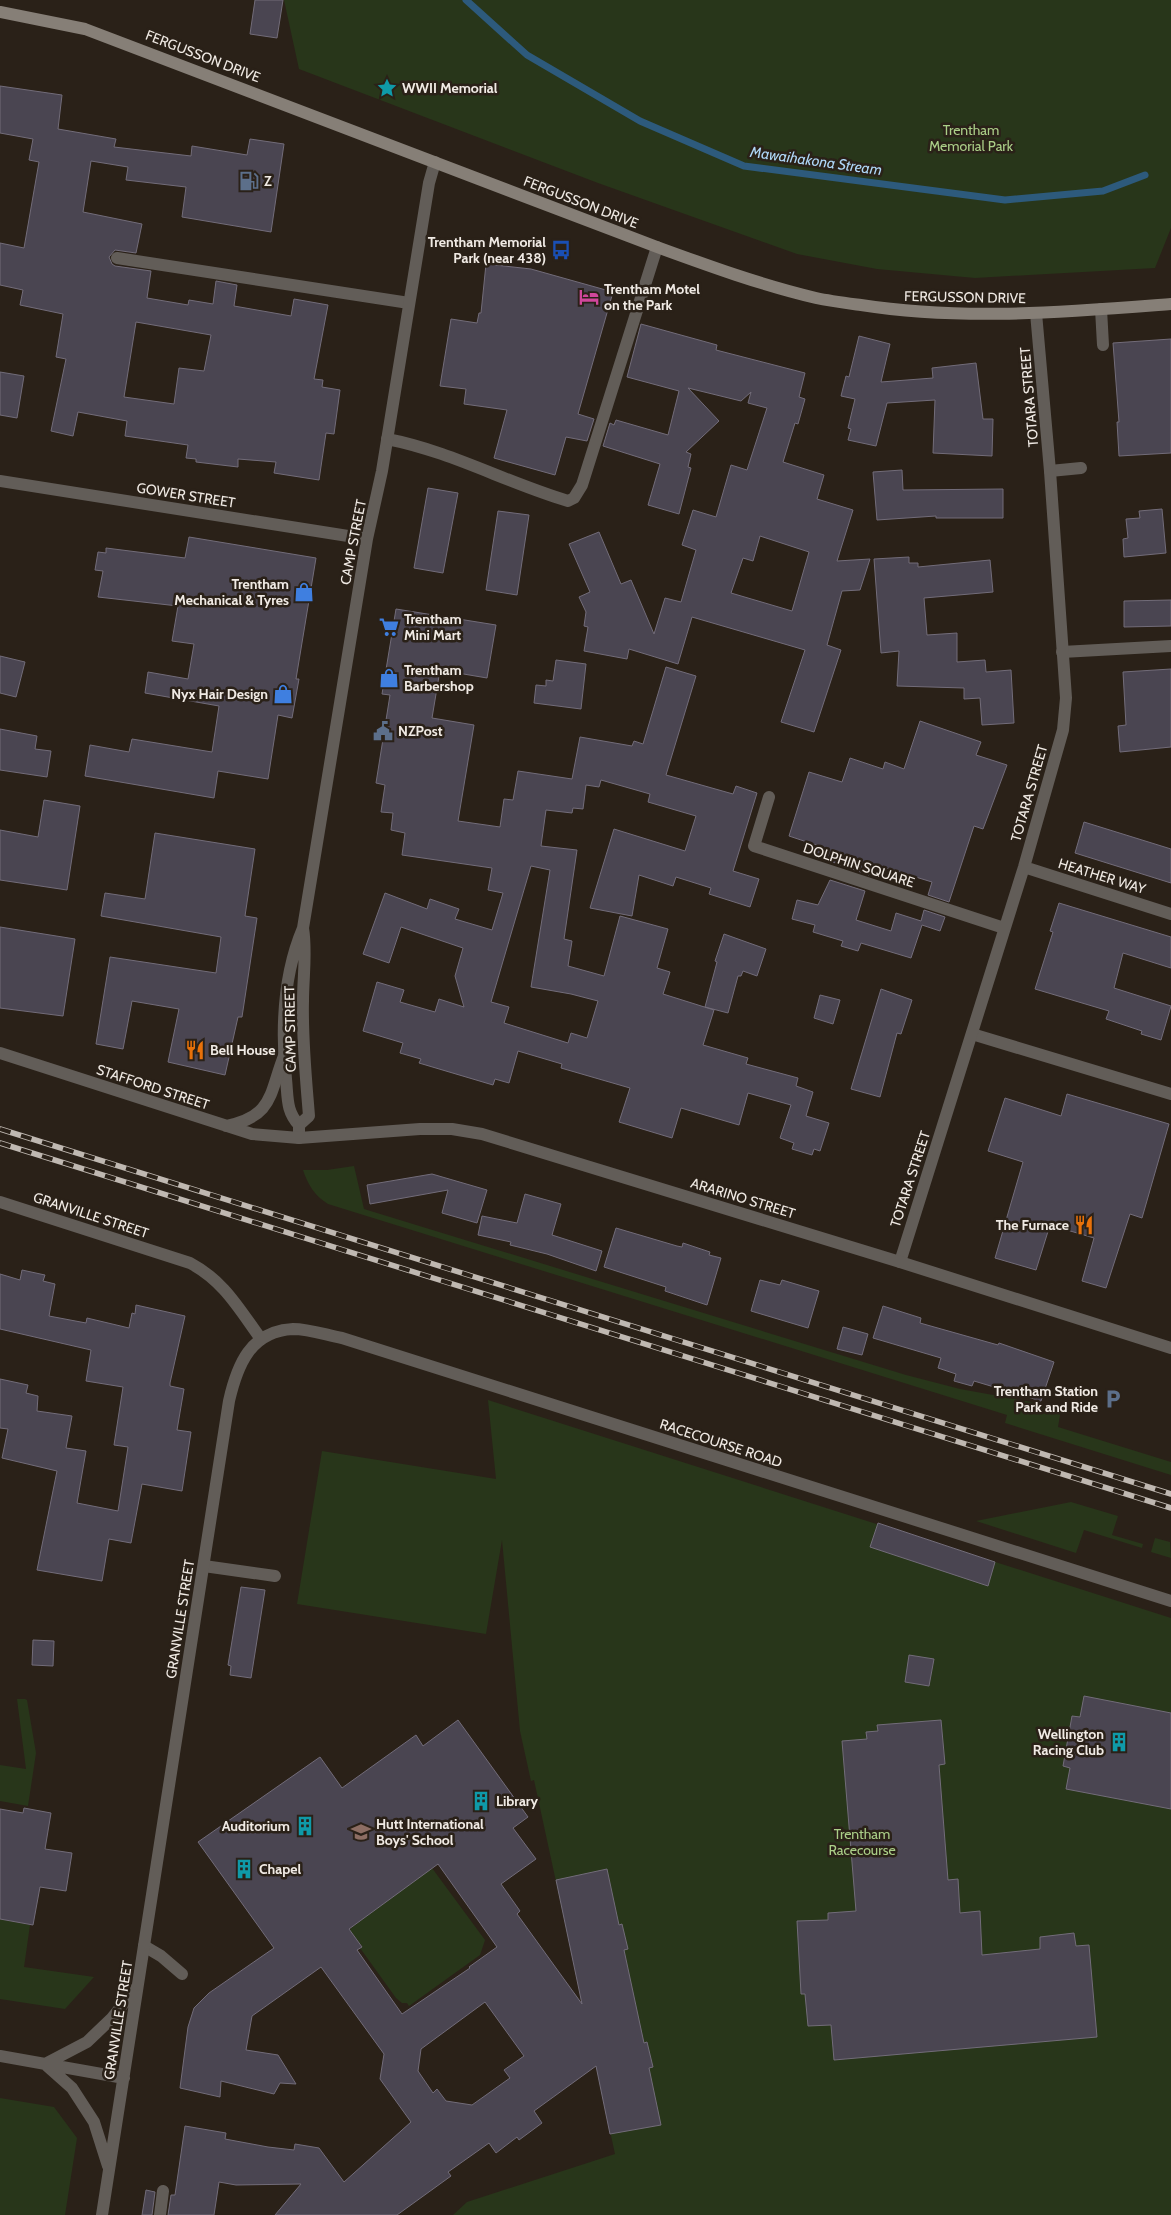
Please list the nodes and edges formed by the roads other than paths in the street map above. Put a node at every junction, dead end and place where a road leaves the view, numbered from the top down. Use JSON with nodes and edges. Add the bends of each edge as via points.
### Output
{"nodes":[{"id":1,"x":0,"y":12,"type":"edge"},
{"id":2,"x":435,"y":162,"type":"junction"},
{"id":3,"x":657,"y":247,"type":"junction"},
{"id":4,"x":117,"y":258,"type":"dead end"},
{"id":5,"x":409,"y":303,"type":"junction"},
{"id":6,"x":1171,"y":304,"type":"edge"},
{"id":7,"x":1101,"y":309,"type":"junction"},
{"id":8,"x":1036,"y":313,"type":"junction"},
{"id":9,"x":1103,"y":345,"type":"dead end"},
{"id":10,"x":387,"y":438,"type":"junction"},
{"id":11,"x":1081,"y":468,"type":"dead end"},
{"id":12,"x":1050,"y":471,"type":"junction"},
{"id":13,"x":0,"y":481,"type":"edge"},
{"id":14,"x":367,"y":539,"type":"junction"},
{"id":15,"x":1171,"y":646,"type":"edge"},
{"id":16,"x":1062,"y":652,"type":"junction"},
{"id":17,"x":769,"y":797,"type":"dead end"},
{"id":18,"x":1024,"y":867,"type":"junction"},
{"id":19,"x":1171,"y":914,"type":"edge"},
{"id":20,"x":303,"y":928,"type":"junction"},
{"id":21,"x":1004,"y":928,"type":"junction"},
{"id":22,"x":972,"y":1034,"type":"junction"},
{"id":23,"x":0,"y":1053,"type":"edge"},
{"id":24,"x":284,"y":1056,"type":"junction"},
{"id":25,"x":1171,"y":1094,"type":"edge"},
{"id":26,"x":226,"y":1126,"type":"junction"},
{"id":27,"x":299,"y":1132,"type":"junction"},
{"id":28,"x":0,"y":1202,"type":"edge"},
{"id":29,"x":900,"y":1262,"type":"junction"},
{"id":30,"x":261,"y":1339,"type":"junction"},
{"id":31,"x":1171,"y":1348,"type":"edge"},
{"id":32,"x":204,"y":1566,"type":"junction"},
{"id":33,"x":276,"y":1576,"type":"dead end"},
{"id":34,"x":1171,"y":1602,"type":"edge"},
{"id":35,"x":144,"y":1946,"type":"junction"},
{"id":36,"x":182,"y":1974,"type":"dead end"},
{"id":37,"x":138,"y":1987,"type":"junction"},
{"id":38,"x":0,"y":2056,"type":"edge"},
{"id":39,"x":45,"y":2064,"type":"junction"},
{"id":40,"x":124,"y":2078,"type":"junction"},
{"id":41,"x":109,"y":2169,"type":"junction"},
{"id":42,"x":163,"y":2191,"type":"dead end"},
{"id":43,"x":102,"y":2215,"type":"edge"},
{"id":44,"x":160,"y":2215,"type":"edge"}],
"edges":[{"from":1,"to":2,"type":"main road","name":"FERGUSSON DRIVE","via":[[85,28]]},
{"from":2,"to":3,"type":"main road","name":"FERGUSSON DRIVE"},
{"from":2,"to":5,"type":"street","name":"CAMP STREET"},
{"from":3,"to":8,"type":"main road","name":"FERGUSSON DRIVE","via":[[731,274],[817,298],[899,311],[972,315]]},
{"from":3,"to":10,"type":"street","via":[[582,486],[574,498],[568,501],[534,491],[417,445]]},
{"from":4,"to":5,"type":"street"},
{"from":5,"to":10,"type":"street","name":"CAMP STREET"},
{"from":6,"to":7,"type":"main road","name":"FERGUSSON DRIVE"},
{"from":7,"to":8,"type":"main road","name":"FERGUSSON DRIVE"},
{"from":7,"to":9,"type":"street"},
{"from":8,"to":12,"type":"street","name":"TOTARA STREET"},
{"from":10,"to":14,"type":"street","name":"CAMP STREET"},
{"from":11,"to":12,"type":"street"},
{"from":12,"to":16,"type":"street","name":"TOTARA STREET"},
{"from":13,"to":14,"type":"street","name":"GOWER STREET"},
{"from":14,"to":20,"type":"street","name":"CAMP STREET"},
{"from":15,"to":16,"type":"street"},
{"from":16,"to":18,"type":"street","name":"TOTARA STREET","via":[[1066,698],[1063,730]]},
{"from":17,"to":21,"type":"street","name":"DOLPHIN SQUARE","via":[[754,846]]},
{"from":18,"to":19,"type":"street","name":"HEATHER WAY"},
{"from":18,"to":21,"type":"street","name":"TOTARA STREET"},
{"from":20,"to":24,"type":"street","name":"CAMP STREET","via":[[296,945],[284,1011]]},
{"from":20,"to":27,"type":"street","name":"CAMP STREET","via":[[307,948],[303,1045],[309,1116]]},
{"from":21,"to":22,"type":"street","name":"TOTARA STREET"},
{"from":22,"to":25,"type":"street"},
{"from":22,"to":29,"type":"street","name":"TOTARA STREET"},
{"from":23,"to":26,"type":"street","name":"STAFFORD STREET"},
{"from":24,"to":26,"type":"street","via":[[265,1107],[252,1117]]},
{"from":24,"to":27,"type":"street","name":"CAMP STREET","via":[[290,1115]]},
{"from":26,"to":27,"type":"street","name":"STAFFORD STREET","via":[[252,1134]]},
{"from":27,"to":29,"type":"street","name":"ARARINO STREET","via":[[420,1128],[482,1134]]},
{"from":28,"to":30,"type":"street","name":"GRANVILLE STREET","via":[[190,1263],[221,1284]]},
{"from":29,"to":31,"type":"street","name":"ARARINO STREET"},
{"from":30,"to":32,"type":"street","name":"GRANVILLE STREET","via":[[247,1352],[237,1370]]},
{"from":30,"to":34,"type":"street","name":"RACECOURSE ROAD","via":[[292,1329],[342,1338]]},
{"from":32,"to":33,"type":"street"},
{"from":32,"to":35,"type":"street","name":"GRANVILLE STREET"},
{"from":35,"to":36,"type":"street","via":[[162,1956]]},
{"from":35,"to":37,"type":"street","name":"GRANVILLE STREET"},
{"from":37,"to":39,"type":"street","via":[[87,2042]]},
{"from":37,"to":40,"type":"street","name":"GRANVILLE STREET"},
{"from":38,"to":39,"type":"street"},
{"from":39,"to":40,"type":"street"},
{"from":39,"to":41,"type":"street","via":[[72,2088],[94,2122]]},
{"from":40,"to":41,"type":"street","name":"GRANVILLE STREET"},
{"from":41,"to":43,"type":"street","name":"GRANVILLE STREET"},
{"from":42,"to":44,"type":"street"}]}
